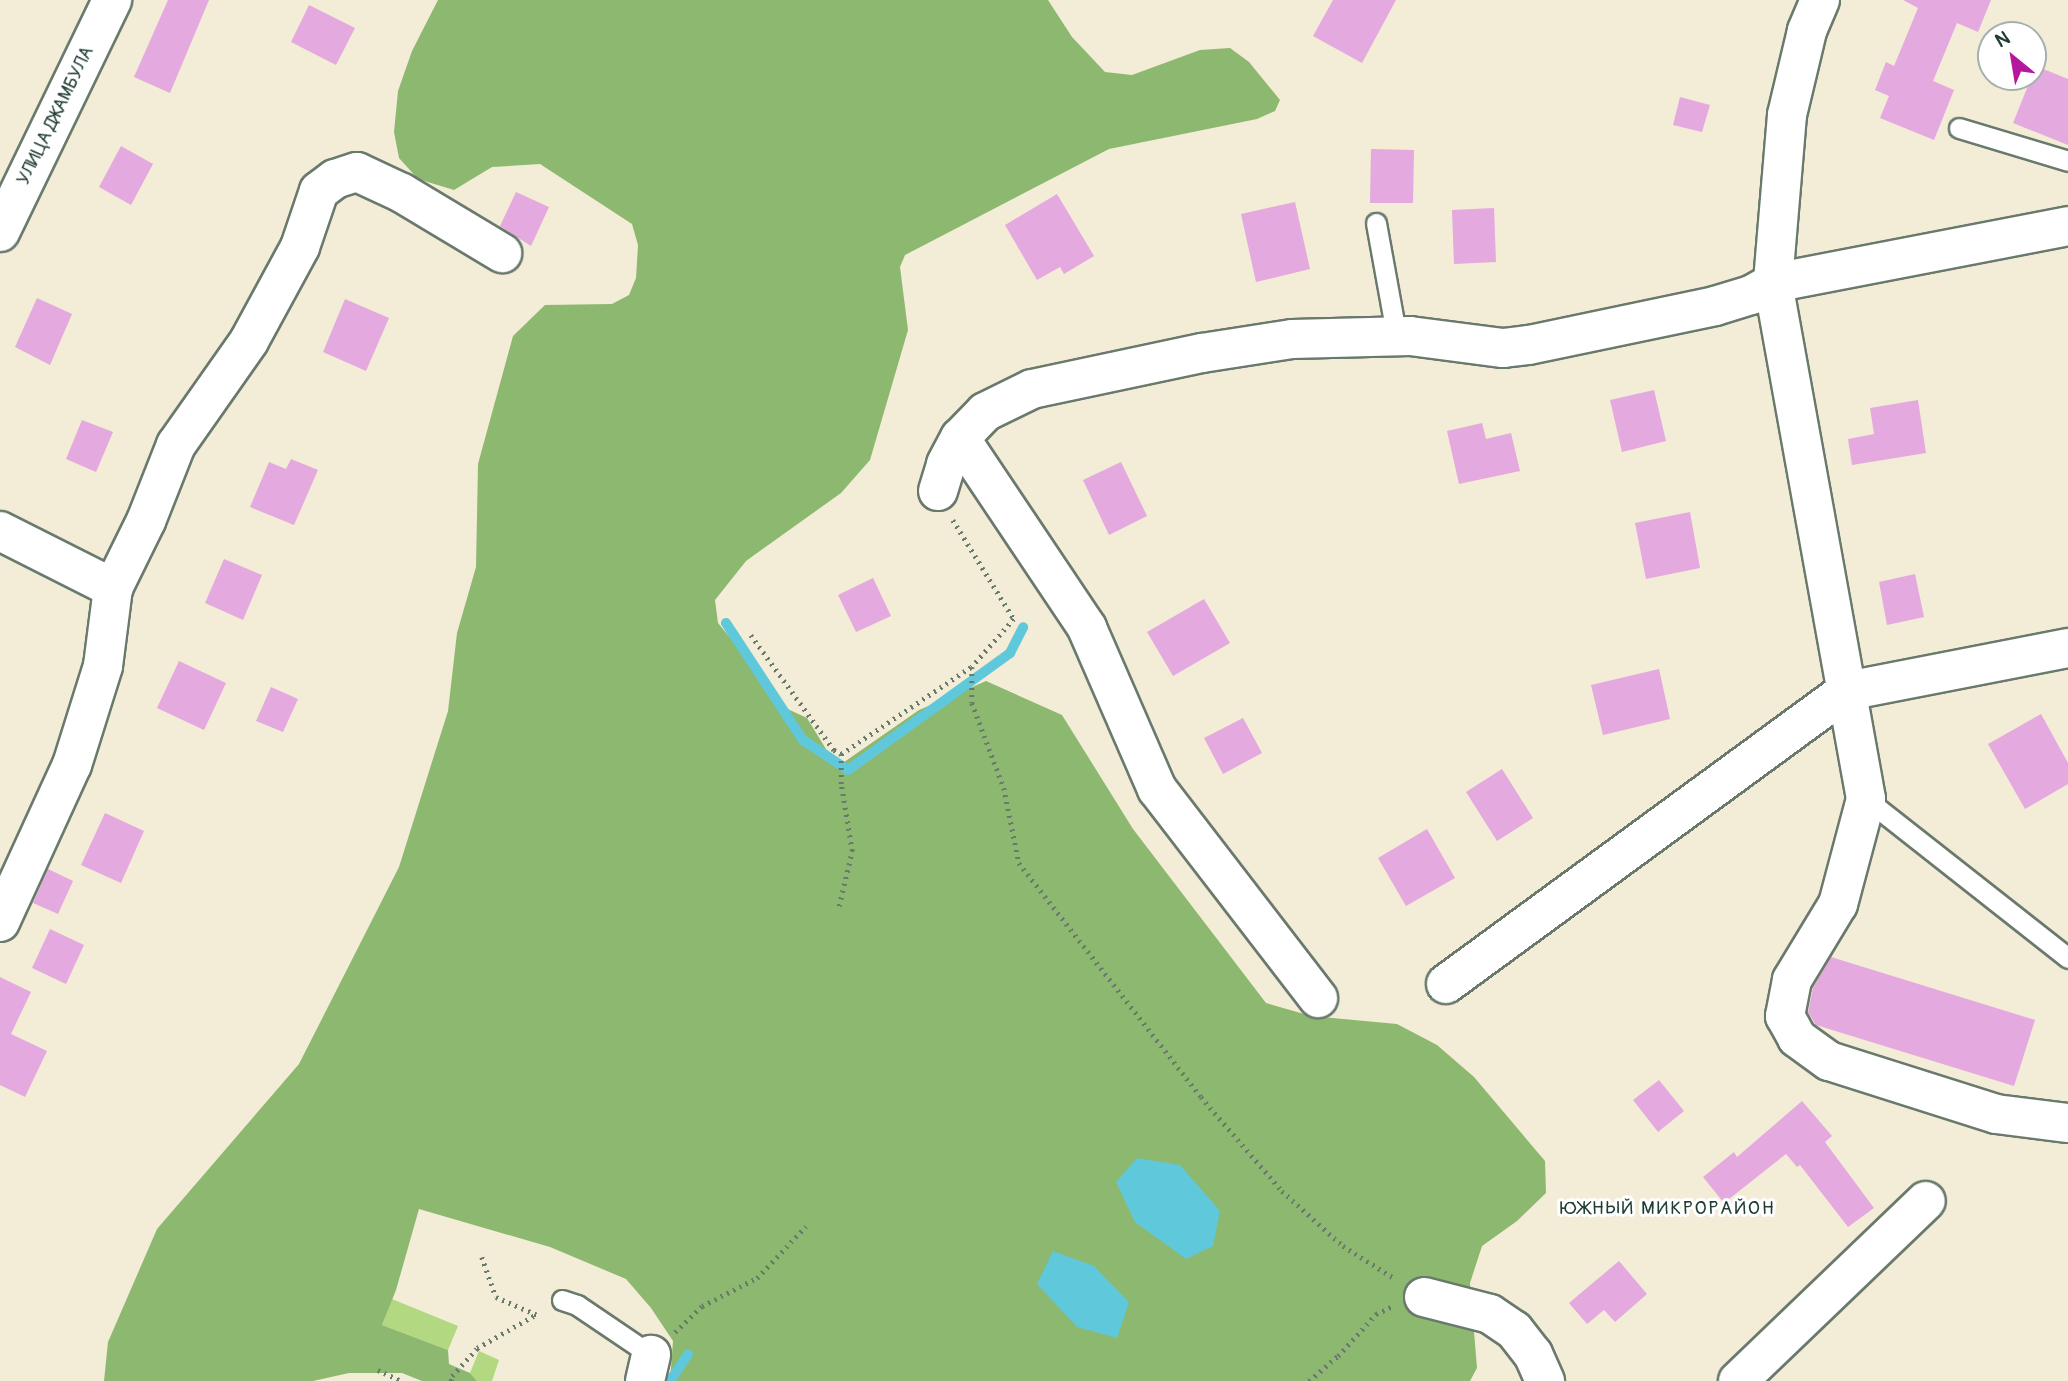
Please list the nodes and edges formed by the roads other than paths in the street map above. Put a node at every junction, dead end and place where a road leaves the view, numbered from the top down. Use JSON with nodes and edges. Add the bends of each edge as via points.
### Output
{"nodes":[{"id":1,"x":112,"y":0,"type":"edge"},
{"id":2,"x":1820,"y":0,"type":"edge"},
{"id":3,"x":1959,"y":128,"type":"dead end"},
{"id":4,"x":2068,"y":161,"type":"edge"},
{"id":5,"x":1376,"y":223,"type":"dead end"},
{"id":6,"x":2068,"y":226,"type":"edge"},
{"id":7,"x":0,"y":232,"type":"edge"},
{"id":8,"x":502,"y":253,"type":"dead end"},
{"id":9,"x":1773,"y":284,"type":"junction"},
{"id":10,"x":1398,"y":338,"type":"junction"},
{"id":11,"x":960,"y":438,"type":"junction"},
{"id":12,"x":938,"y":491,"type":"road end"},
{"id":13,"x":0,"y":531,"type":"edge"},
{"id":14,"x":113,"y":588,"type":"junction"},
{"id":15,"x":2068,"y":648,"type":"edge"},
{"id":16,"x":1847,"y":691,"type":"junction"},
{"id":17,"x":1866,"y":799,"type":"junction"},
{"id":18,"x":0,"y":922,"type":"edge"},
{"id":19,"x":2068,"y":958,"type":"edge"},
{"id":20,"x":1446,"y":984,"type":"dead end"},
{"id":21,"x":1318,"y":998,"type":"dead end"},
{"id":22,"x":2068,"y":1123,"type":"edge"},
{"id":23,"x":1926,"y":1201,"type":"dead end"},
{"id":24,"x":1424,"y":1297,"type":"road end"},
{"id":25,"x":562,"y":1300,"type":"dead end"},
{"id":26,"x":648,"y":1368,"type":"edge"},
{"id":27,"x":1545,"y":1381,"type":"edge"},
{"id":28,"x":1738,"y":1381,"type":"edge"}],
"edges":[{"from":1,"to":7,"type":"street","name":"УЛИЦА ДЖАМБУЛА"},
{"from":2,"to":9,"type":"street","via":[[1807,31],[1787,115]]},
{"from":3,"to":4,"type":"lane"},
{"from":5,"to":10,"type":"lane"},
{"from":6,"to":9,"type":"street"},
{"from":8,"to":14,"type":"street","via":[[357,172],[335,178],[319,191],[300,247],[249,341],[176,445]]},
{"from":9,"to":10,"type":"street","via":[[1714,306],[1529,345],[1503,348],[1433,337]]},
{"from":9,"to":16,"type":"street"},
{"from":10,"to":11,"type":"street","via":[[1292,339],[1032,389],[985,412]]},
{"from":11,"to":12,"type":"street"},
{"from":11,"to":21,"type":"street","via":[[1087,628],[1157,789]]},
{"from":13,"to":14,"type":"street"},
{"from":14,"to":18,"type":"street","via":[[103,666],[72,765]]},
{"from":15,"to":16,"type":"street"},
{"from":16,"to":17,"type":"street"},
{"from":16,"to":20,"type":"street"},
{"from":17,"to":19,"type":"lane"},
{"from":17,"to":22,"type":"street","via":[[1838,904],[1792,980],[1785,1016],[1797,1038],[1829,1061],[1932,1094],[1996,1114]]},
{"from":23,"to":28,"type":"street"},
{"from":24,"to":27,"type":"street","via":[[1490,1314],[1514,1329],[1533,1354]]},
{"from":25,"to":26,"type":"lane","via":[[577,1305]]}]}
